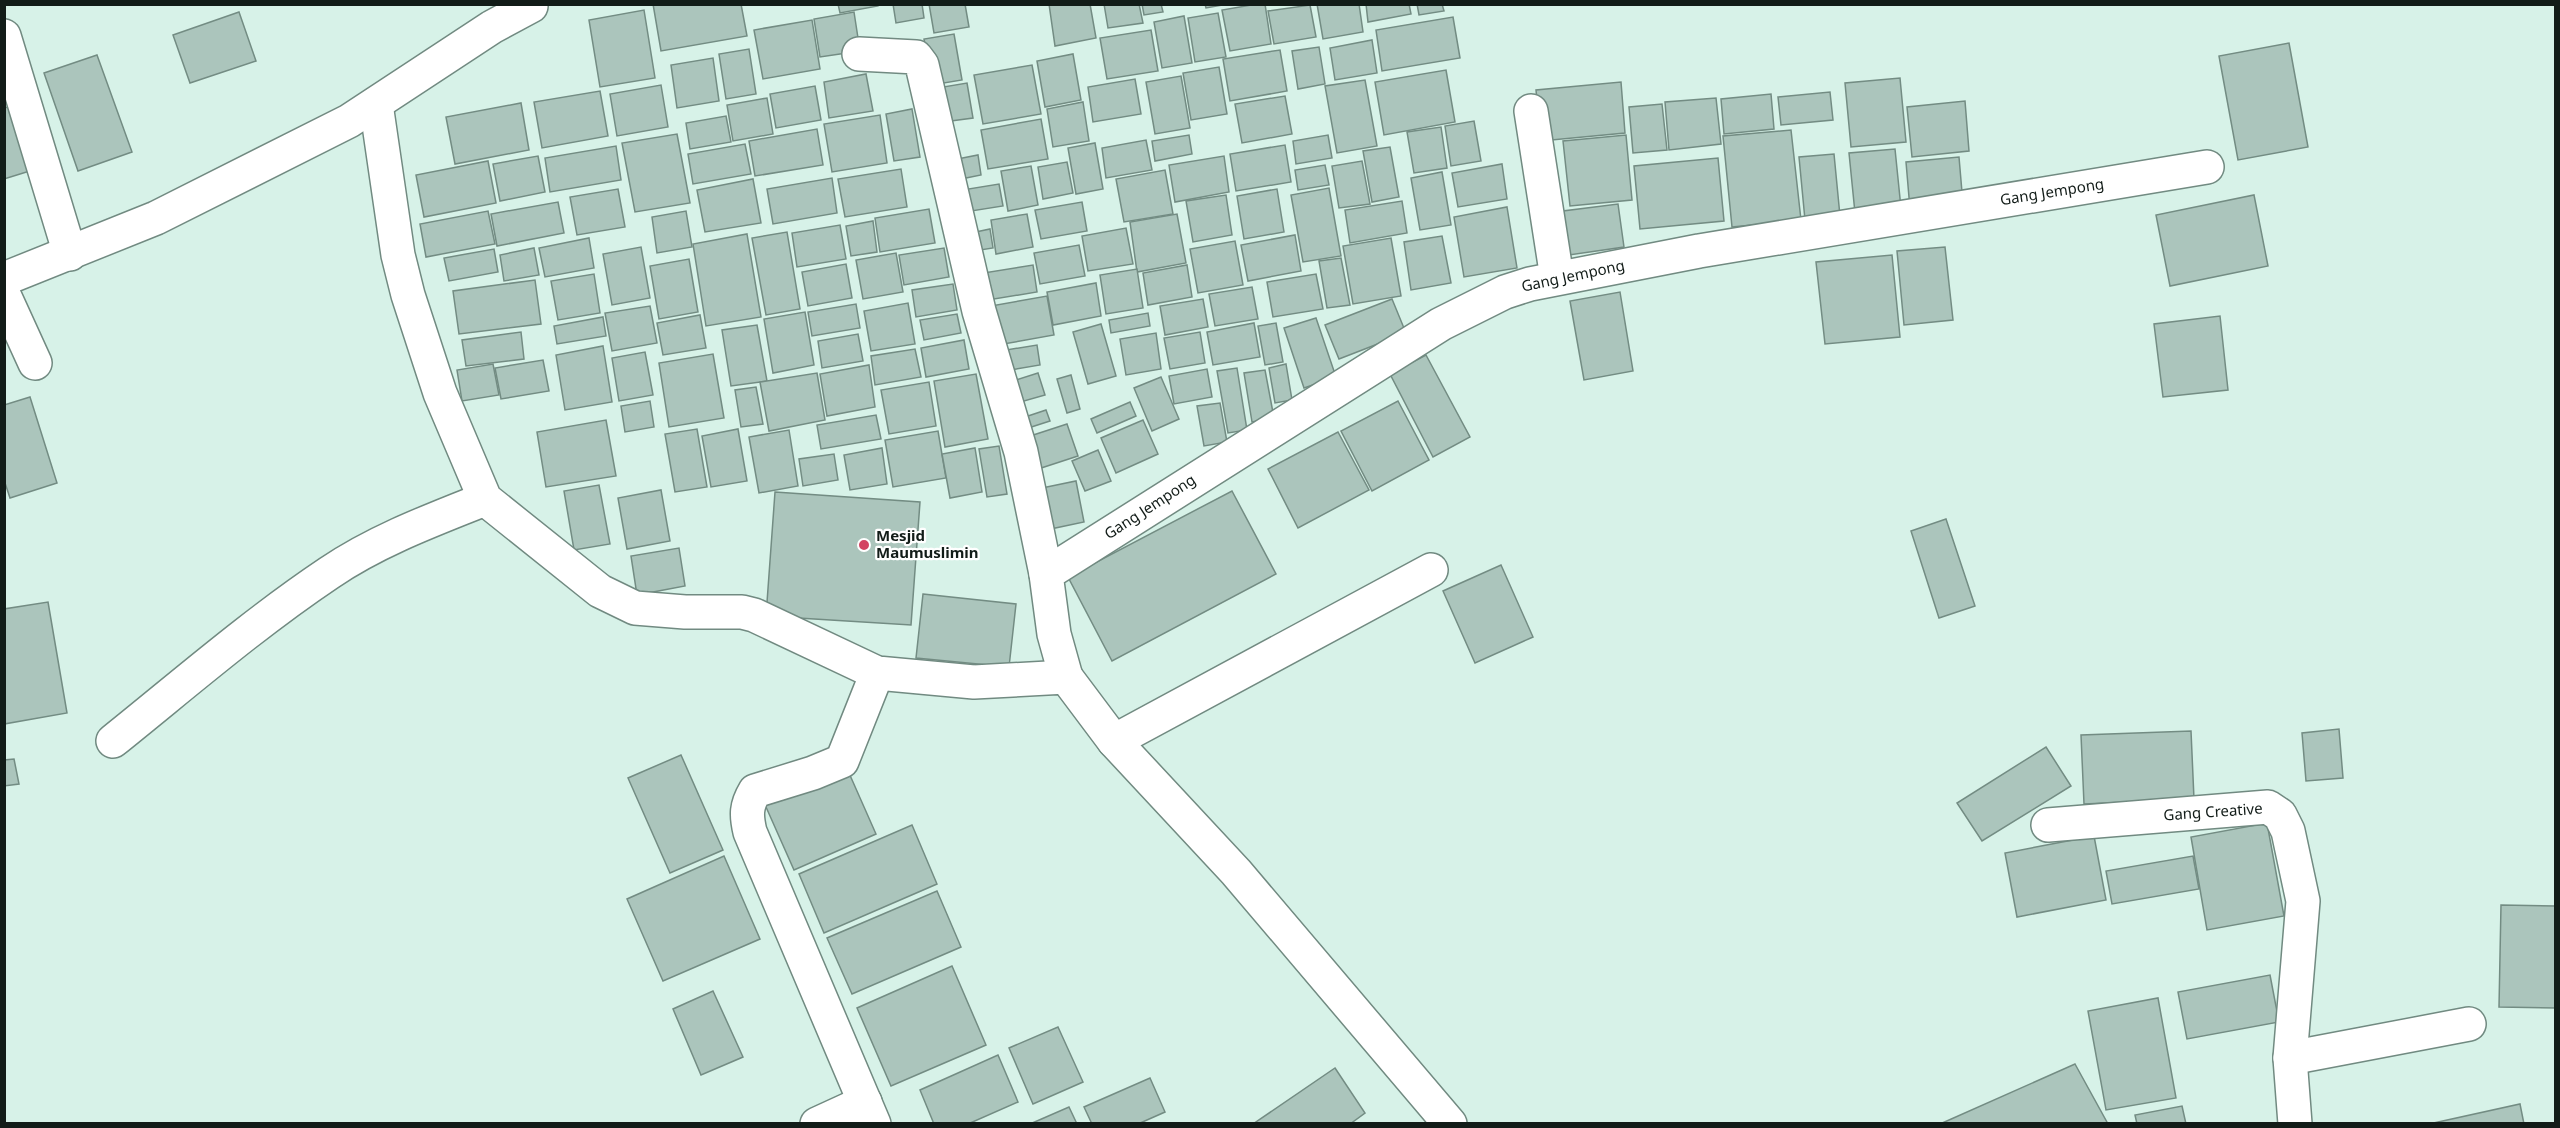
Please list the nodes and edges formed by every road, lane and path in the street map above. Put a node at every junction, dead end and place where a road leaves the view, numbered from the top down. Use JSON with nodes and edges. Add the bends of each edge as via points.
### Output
{"nodes":[{"id":1,"x":531,"y":6,"type":"dead end"},
{"id":2,"x":4,"y":36,"type":"edge"},
{"id":3,"x":860,"y":54,"type":"dead end"},
{"id":4,"x":376,"y":104,"type":"junction"},
{"id":5,"x":1531,"y":111,"type":"dead end"},
{"id":6,"x":2206,"y":167,"type":"dead end"},
{"id":7,"x":70,"y":254,"type":"junction"},
{"id":8,"x":1557,"y":278,"type":"junction"},
{"id":9,"x":4,"y":279,"type":"edge"},
{"id":10,"x":4,"y":295,"type":"edge"},
{"id":11,"x":35,"y":363,"type":"dead end"},
{"id":12,"x":485,"y":499,"type":"junction"},
{"id":13,"x":1431,"y":570,"type":"dead end"},
{"id":14,"x":1046,"y":574,"type":"junction"},
{"id":15,"x":877,"y":673,"type":"junction"},
{"id":16,"x":1066,"y":677,"type":"junction"},
{"id":17,"x":113,"y":741,"type":"dead end"},
{"id":18,"x":1114,"y":741,"type":"junction"},
{"id":19,"x":2048,"y":825,"type":"dead end"},
{"id":20,"x":2469,"y":1024,"type":"dead end"},
{"id":21,"x":2290,"y":1058,"type":"junction"},
{"id":22,"x":870,"y":1113,"type":"edge"},
{"id":23,"x":817,"y":1124,"type":"edge"},
{"id":24,"x":1450,"y":1124,"type":"edge"},
{"id":25,"x":2295,"y":1124,"type":"edge"}],
"edges":[{"from":1,"to":4,"type":"street","via":[[492,27]]},
{"from":2,"to":7,"type":"street"},
{"from":3,"to":14,"type":"street","via":[[916,57],[922,65],[979,311],[1021,452]]},
{"from":4,"to":7,"type":"street","via":[[156,218]]},
{"from":4,"to":12,"type":"street","via":[[398,255],[408,295],[440,393]]},
{"from":5,"to":8,"type":"street"},
{"from":6,"to":8,"type":"street","name":"Gang Jempong"},
{"from":7,"to":9,"type":"street"},
{"from":8,"to":14,"type":"street","name":"Gang Jempong","via":[[1505,292],[1441,324]]},
{"from":10,"to":11,"type":"street"},
{"from":12,"to":15,"type":"street","via":[[600,591],[634,608],[754,615]]},
{"from":12,"to":17,"type":"street","via":[[398,535],[330,572],[257,625]]},
{"from":13,"to":18,"type":"street"},
{"from":14,"to":16,"type":"street","via":[[1054,634]]},
{"from":15,"to":16,"type":"street","via":[[974,682]]},
{"from":15,"to":22,"type":"street","via":[[842,761],[755,791],[746,816]]},
{"from":16,"to":18,"type":"street"},
{"from":18,"to":24,"type":"street","via":[[1236,872]]},
{"from":19,"to":21,"type":"street","name":"Gang Creative","via":[[2268,807],[2280,815],[2289,831],[2303,901]]},
{"from":20,"to":21,"type":"street"},
{"from":21,"to":25,"type":"street","name":"Gang Creative"},
{"from":22,"to":23,"type":"street"}]}
